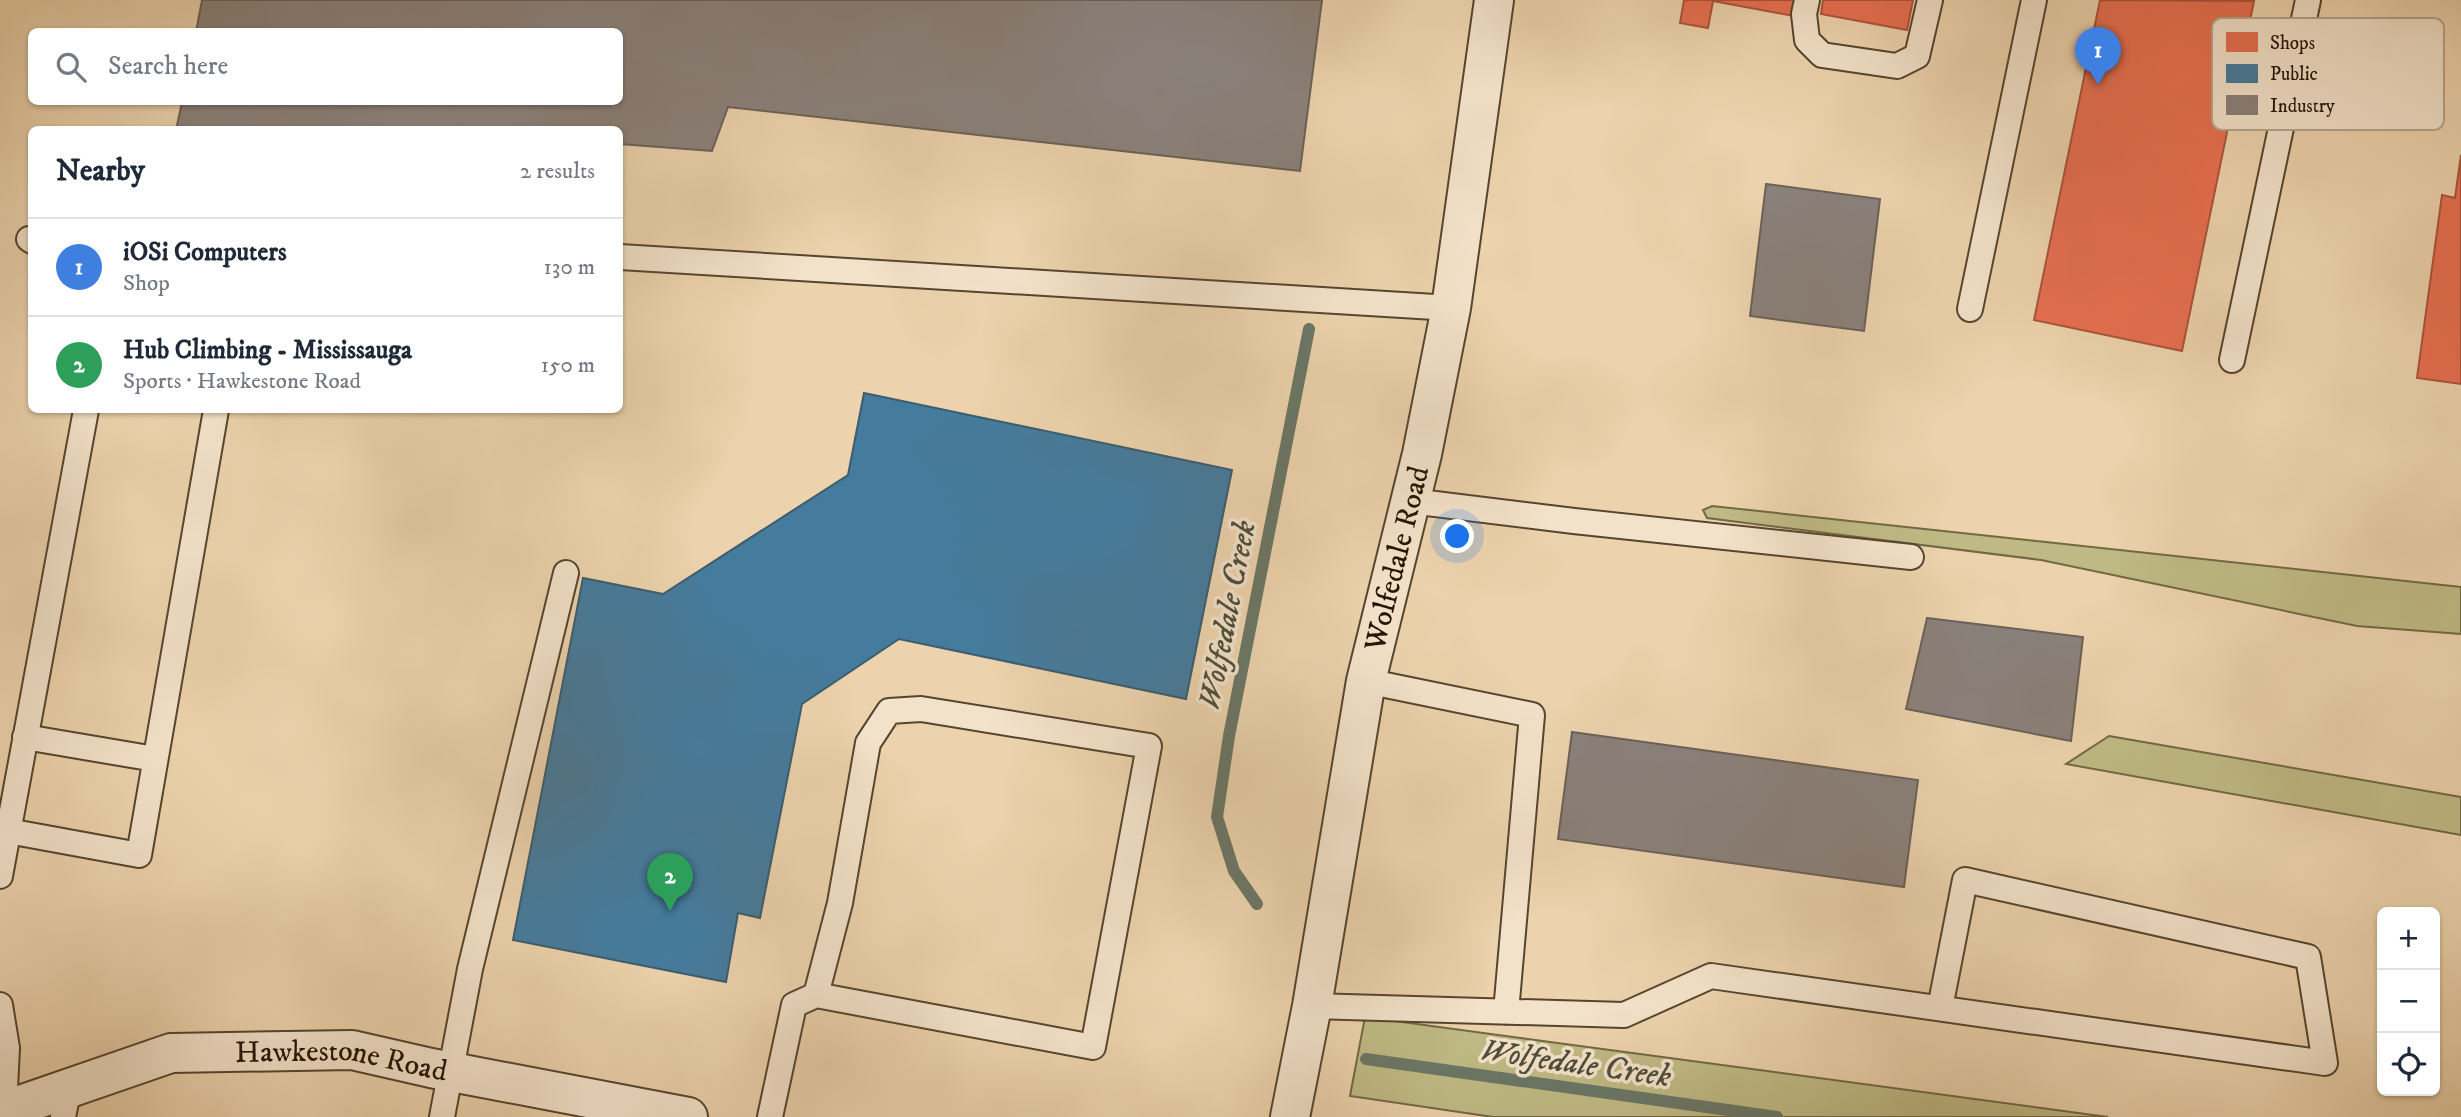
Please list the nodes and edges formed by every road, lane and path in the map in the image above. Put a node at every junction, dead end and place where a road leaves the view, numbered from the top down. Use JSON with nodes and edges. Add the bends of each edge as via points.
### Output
{"nodes":[{"id":1,"x":1494,"y":0,"type":"edge"},
{"id":2,"x":1807,"y":0,"type":"edge"},
{"id":3,"x":1930,"y":0,"type":"edge"},
{"id":4,"x":2034,"y":0,"type":"edge"},
{"id":5,"x":2308,"y":0,"type":"edge"},
{"id":6,"x":2304,"y":18,"type":"edge"},
{"id":7,"x":2281,"y":130,"type":"edge"},
{"id":8,"x":623,"y":257,"type":"edge"},
{"id":9,"x":1451,"y":308,"type":"junction"},
{"id":10,"x":1970,"y":309,"type":"dead end"},
{"id":11,"x":2232,"y":360,"type":"dead end"},
{"id":12,"x":85,"y":413,"type":"edge"},
{"id":13,"x":215,"y":413,"type":"edge"},
{"id":14,"x":1411,"y":501,"type":"junction"},
{"id":15,"x":1911,"y":557,"type":"dead end"},
{"id":16,"x":566,"y":573,"type":"dead end"},
{"id":17,"x":1366,"y":681,"type":"junction"},
{"id":18,"x":25,"y":737,"type":"junction"},
{"id":19,"x":155,"y":759,"type":"junction"},
{"id":20,"x":8,"y":831,"type":"junction"},
{"id":21,"x":0,"y":876,"type":"edge"},
{"id":22,"x":816,"y":995,"type":"junction"},
{"id":23,"x":0,"y":1005,"type":"edge"},
{"id":24,"x":1312,"y":1006,"type":"junction"},
{"id":25,"x":1940,"y":1008,"type":"junction"},
{"id":26,"x":1506,"y":1012,"type":"junction"},
{"id":27,"x":452,"y":1072,"type":"junction"},
{"id":28,"x":66,"y":1102,"type":"edge"},
{"id":29,"x":1,"y":1106,"type":"edge"},
{"id":30,"x":638,"y":1112,"type":"edge"},
{"id":31,"x":442,"y":1117,"type":"edge"},
{"id":32,"x":688,"y":1117,"type":"edge"},
{"id":33,"x":770,"y":1117,"type":"edge"},
{"id":34,"x":1291,"y":1117,"type":"edge"}],
"edges":[{"from":1,"to":9,"type":"street","name":"Wolfedale Road"},
{"from":2,"to":3,"type":"lane","via":[[1807,40],[1822,55],[1897,65],[1917,56]]},
{"from":4,"to":10,"type":"lane"},
{"from":5,"to":6,"type":"lane"},
{"from":7,"to":11,"type":"lane"},
{"from":8,"to":9,"type":"lane"},
{"from":9,"to":14,"type":"street","name":"Wolfedale Road"},
{"from":12,"to":18,"type":"lane"},
{"from":13,"to":19,"type":"lane"},
{"from":14,"to":15,"type":"lane"},
{"from":14,"to":17,"type":"street","name":"Wolfedale Road"},
{"from":16,"to":27,"type":"lane","via":[[470,969]]},
{"from":17,"to":24,"type":"street","name":"Wolfedale Road"},
{"from":17,"to":26,"type":"lane","via":[[1532,715]]},
{"from":18,"to":19,"type":"lane"},
{"from":18,"to":20,"type":"lane"},
{"from":19,"to":20,"type":"lane","via":[[139,855]]},
{"from":20,"to":21,"type":"lane"},
{"from":22,"to":22,"type":"lane","via":[[840,903],[868,743],[889,711],[921,709],[1149,746],[1093,1047]]},
{"from":22,"to":33,"type":"lane","via":[[794,1006]]},
{"from":23,"to":29,"type":"lane","via":[[7,1048]]},
{"from":24,"to":26,"type":"lane"},
{"from":24,"to":34,"type":"street","name":"Wolfedale Road"},
{"from":25,"to":25,"type":"lane","via":[[1995,1016],[2325,1063],[2308,957],[1965,880]]},
{"from":25,"to":26,"type":"lane","via":[[1711,976],[1624,1015]]},
{"from":27,"to":28,"type":"street","name":"Hawkestone Road","via":[[352,1050],[171,1053]]},
{"from":27,"to":30,"type":"street","name":"Hawkestone Road"},
{"from":27,"to":31,"type":"lane"},
{"from":28,"to":29,"type":"street","name":"Hawkestone Road"},
{"from":30,"to":32,"type":"street","name":"Hawkestone Road"}]}
